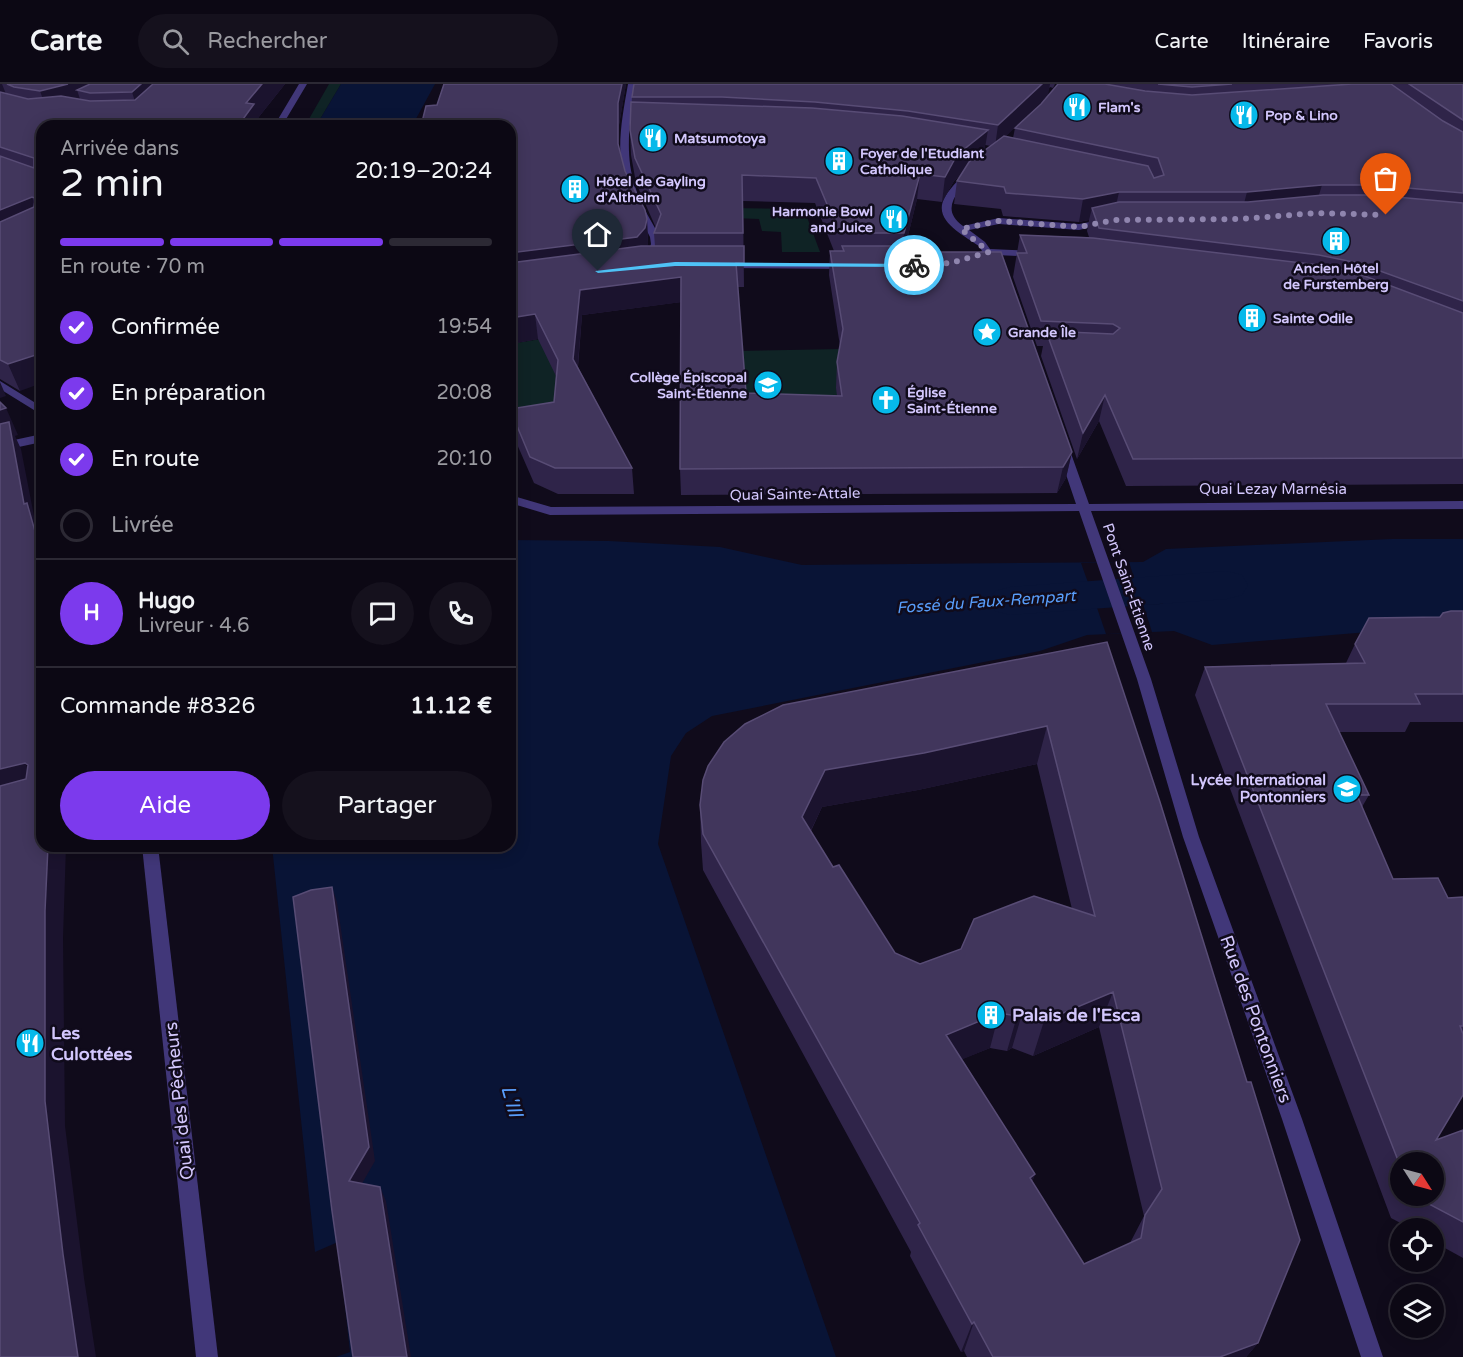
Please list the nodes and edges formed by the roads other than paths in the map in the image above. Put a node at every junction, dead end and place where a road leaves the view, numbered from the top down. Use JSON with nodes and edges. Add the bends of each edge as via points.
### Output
{"nodes":[{"id":1,"x":303,"y":84,"type":"edge"},
{"id":2,"x":632,"y":84,"type":"edge"},
{"id":3,"x":282,"y":120,"type":"edge"},
{"id":4,"x":625,"y":122,"type":"junction"},
{"id":5,"x":637,"y":122,"type":"edge"},
{"id":6,"x":975,"y":167,"type":"edge"},
{"id":7,"x":1114,"y":220,"type":"edge"},
{"id":8,"x":961,"y":229,"type":"junction"},
{"id":9,"x":989,"y":252,"type":"junction"},
{"id":10,"x":1044,"y":254,"type":"edge"},
{"id":11,"x":648,"y":258,"type":"edge"},
{"id":12,"x":971,"y":258,"type":"edge"},
{"id":13,"x":710,"y":264,"type":"edge"},
{"id":14,"x":864,"y":266,"type":"edge"},
{"id":15,"x":1006,"y":278,"type":"edge"},
{"id":16,"x":0,"y":384,"type":"edge"},
{"id":17,"x":36,"y":408,"type":"edge"},
{"id":18,"x":1058,"y":433,"type":"edge"},
{"id":19,"x":36,"y":439,"type":"edge"},
{"id":20,"x":0,"y":447,"type":"edge"},
{"id":21,"x":516,"y":502,"type":"edge"},
{"id":22,"x":1463,"y":505,"type":"edge"},
{"id":23,"x":1083,"y":506,"type":"junction"},
{"id":24,"x":1144,"y":679,"type":"joint"},
{"id":25,"x":151,"y":852,"type":"edge"},
{"id":26,"x":207,"y":1357,"type":"edge"},
{"id":27,"x":1372,"y":1357,"type":"edge"}],
"edges":[{"from":1,"to":3,"type":"street"},
{"from":2,"to":4,"type":"street"},
{"from":4,"to":5,"type":"street"},
{"from":4,"to":11,"type":"street","via":[[626,171],[655,237],[655,251]]},
{"from":6,"to":8,"type":"street","via":[[947,201],[951,222]]},
{"from":7,"to":8,"type":"street","via":[[1081,232],[999,221]]},
{"from":8,"to":9,"type":"street"},
{"from":9,"to":10,"type":"street"},
{"from":9,"to":12,"type":"street"},
{"from":9,"to":15,"type":"street"},
{"from":13,"to":14,"type":"street"},
{"from":16,"to":17,"type":"street"},
{"from":18,"to":23,"type":"street","name":"Pont Saint-Étienne"},
{"from":19,"to":20,"type":"street"},
{"from":21,"to":23,"type":"street","name":"Quai Sainte-Attale","via":[[550,511]]},
{"from":22,"to":23,"type":"street","name":"Quai Lezay Marnésia"},
{"from":23,"to":24,"type":"street","name":"Pont Saint-Étienne"},
{"from":24,"to":27,"type":"street","name":"Rue des Pontonniers","via":[[1191,837]]},
{"from":25,"to":26,"type":"street","name":"Quai des Pêcheurs"}]}
